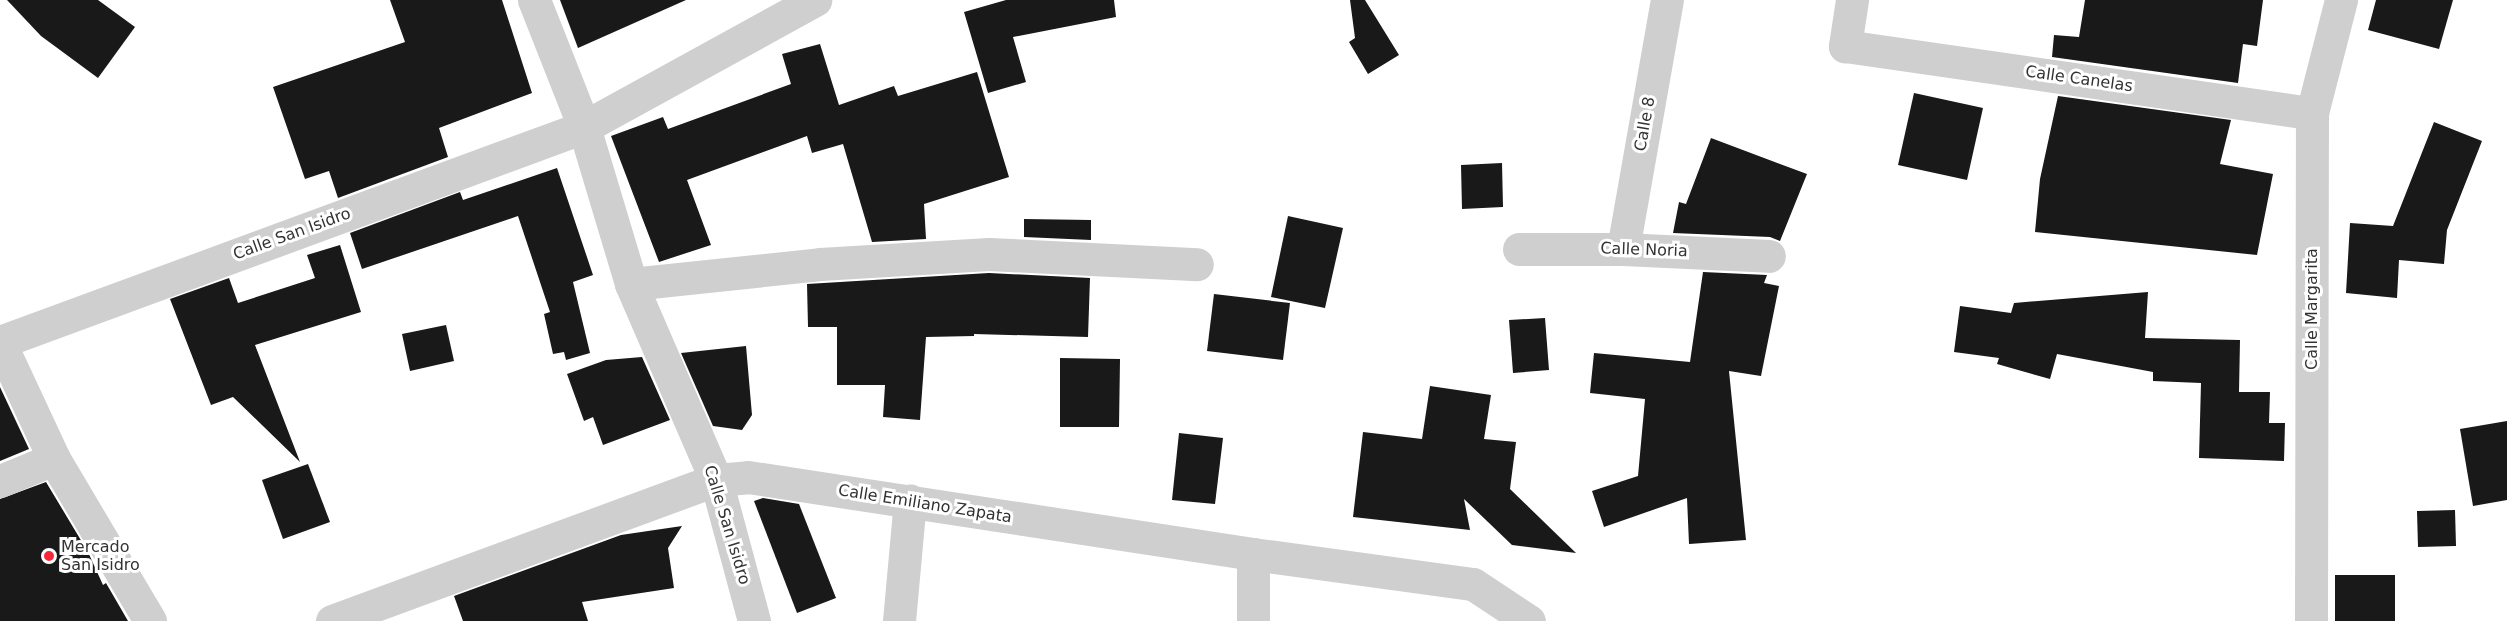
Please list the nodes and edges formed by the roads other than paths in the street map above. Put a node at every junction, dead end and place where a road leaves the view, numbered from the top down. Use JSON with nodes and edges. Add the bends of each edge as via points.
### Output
{"nodes":[{"id":1,"x":534,"y":0,"type":"edge"},
{"id":2,"x":815,"y":0,"type":"edge"},
{"id":3,"x":1667,"y":0,"type":"edge"},
{"id":4,"x":1852,"y":0,"type":"edge"},
{"id":5,"x":2341,"y":0,"type":"edge"},
{"id":6,"x":2312,"y":113,"type":"junction"},
{"id":7,"x":584,"y":127,"type":"junction"},
{"id":8,"x":1519,"y":249,"type":"dead end"},
{"id":9,"x":1623,"y":249,"type":"junction"},
{"id":10,"x":1769,"y":256,"type":"dead end"},
{"id":11,"x":1197,"y":264,"type":"dead end"},
{"id":12,"x":631,"y":284,"type":"junction"},
{"id":13,"x":0,"y":342,"type":"edge"},
{"id":14,"x":54,"y":459,"type":"junction"},
{"id":15,"x":716,"y":480,"type":"junction"},
{"id":16,"x":0,"y":481,"type":"edge"},
{"id":17,"x":910,"y":501,"type":"junction"},
{"id":18,"x":1253,"y":554,"type":"junction"},
{"id":19,"x":150,"y":621,"type":"edge"},
{"id":20,"x":332,"y":621,"type":"edge"},
{"id":21,"x":754,"y":621,"type":"edge"},
{"id":22,"x":899,"y":621,"type":"edge"},
{"id":23,"x":1253,"y":621,"type":"edge"},
{"id":24,"x":1529,"y":621,"type":"edge"},
{"id":25,"x":2311,"y":621,"type":"edge"}],
"edges":[{"from":1,"to":7,"type":"street","name":"Calle San Isidro"},
{"from":2,"to":7,"type":"street","name":"Calle San Isidro"},
{"from":3,"to":9,"type":"street","name":"Calle 8"},
{"from":4,"to":6,"type":"street","name":"Calle Canelas","via":[[1845,46]]},
{"from":5,"to":6,"type":"street","name":"Calle Margarita"},
{"from":6,"to":25,"type":"street","name":"Calle Margarita"},
{"from":7,"to":12,"type":"street","name":"Calle San Isidro"},
{"from":7,"to":13,"type":"street","name":"Calle San Isidro"},
{"from":8,"to":9,"type":"street","name":"Calle Noria"},
{"from":9,"to":10,"type":"street","name":"Calle Noria"},
{"from":11,"to":12,"type":"street","via":[[989,254],[820,264]]},
{"from":12,"to":15,"type":"street","name":"Calle San Isidro"},
{"from":13,"to":14,"type":"street"},
{"from":14,"to":16,"type":"street"},
{"from":14,"to":19,"type":"street"},
{"from":15,"to":17,"type":"street","name":"Calle Emiliano Zapata","via":[[748,477]]},
{"from":15,"to":20,"type":"street","name":"Calle Emiliano Zapata"},
{"from":15,"to":21,"type":"street","name":"Calle San Isidro"},
{"from":17,"to":18,"type":"street","name":"Calle Emiliano Zapata"},
{"from":17,"to":22,"type":"street"},
{"from":18,"to":23,"type":"street"},
{"from":18,"to":24,"type":"street","name":"Calle Emiliano Zapata","via":[[1473,584]]}]}
